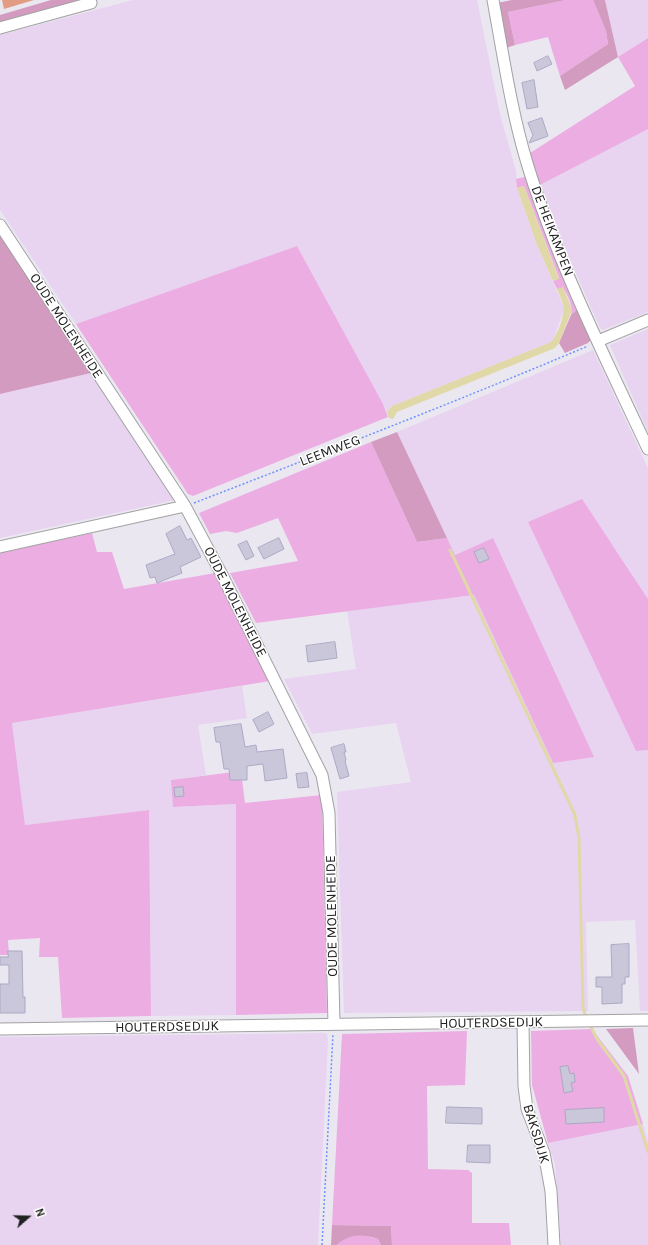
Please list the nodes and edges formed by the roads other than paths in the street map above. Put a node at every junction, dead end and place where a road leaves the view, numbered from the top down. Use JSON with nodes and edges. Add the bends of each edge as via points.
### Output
{"nodes":[{"id":1,"x":493,"y":0,"type":"edge"},
{"id":2,"x":91,"y":3,"type":"dead end"},
{"id":3,"x":0,"y":28,"type":"edge"},
{"id":4,"x":0,"y":225,"type":"edge"},
{"id":5,"x":648,"y":320,"type":"edge"},
{"id":6,"x":598,"y":341,"type":"junction"},
{"id":7,"x":648,"y":449,"type":"edge"},
{"id":8,"x":185,"y":506,"type":"junction"},
{"id":9,"x":0,"y":547,"type":"edge"},
{"id":10,"x":648,"y":1020,"type":"edge"},
{"id":11,"x":523,"y":1023,"type":"junction"},
{"id":12,"x":334,"y":1024,"type":"junction"},
{"id":13,"x":0,"y":1029,"type":"edge"},
{"id":14,"x":554,"y":1245,"type":"edge"}],
"edges":[{"from":1,"to":6,"type":"street","name":"DE HEIKAMPEN","via":[[526,161],[555,244]]},
{"from":2,"to":3,"type":"street"},
{"from":4,"to":8,"type":"street","name":"OUDE MOLENHEIDE"},
{"from":5,"to":6,"type":"street"},
{"from":6,"to":7,"type":"street","name":"DE HEIKAMPEN"},
{"from":8,"to":9,"type":"street"},
{"from":8,"to":12,"type":"street","name":"OUDE MOLENHEIDE","via":[[322,775],[329,813]]},
{"from":10,"to":11,"type":"street","name":"HOUTERDSEDIJK"},
{"from":11,"to":12,"type":"street","name":"HOUTERDSEDIJK"},
{"from":11,"to":14,"type":"street","name":"BAKSDIJK","via":[[526,1109],[544,1153],[551,1191]]},
{"from":12,"to":13,"type":"street","name":"HOUTERDSEDIJK"}]}
